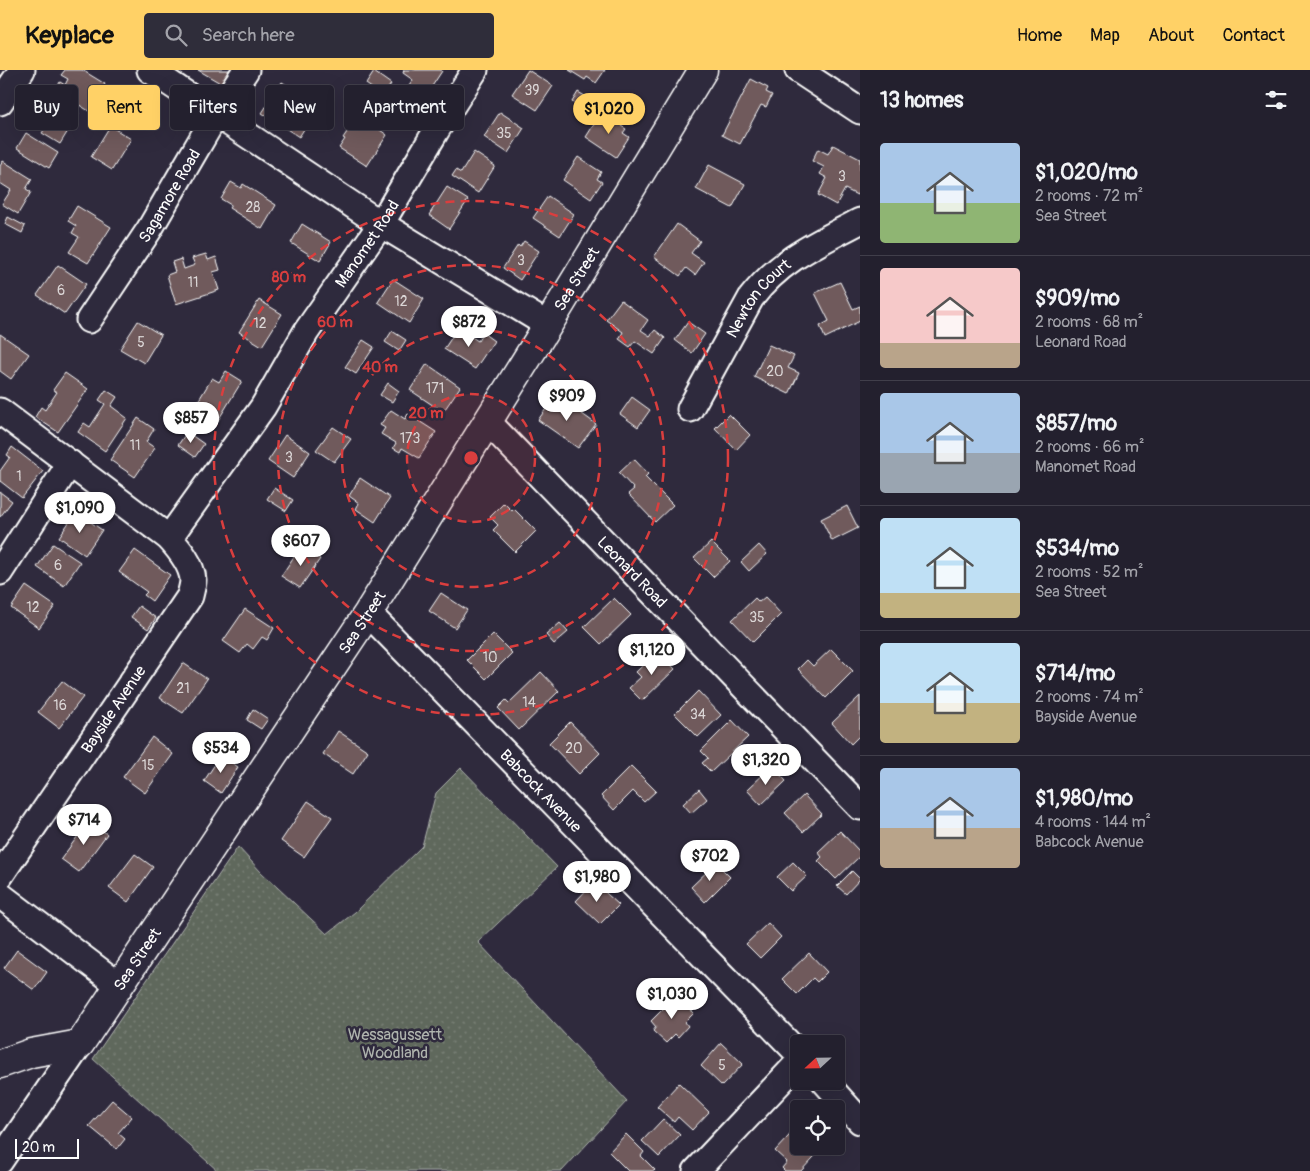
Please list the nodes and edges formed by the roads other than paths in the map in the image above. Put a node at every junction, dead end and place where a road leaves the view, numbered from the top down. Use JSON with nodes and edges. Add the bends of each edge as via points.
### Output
{"nodes":[{"id":1,"x":22,"y":70,"type":"edge"},
{"id":2,"x":150,"y":70,"type":"edge"},
{"id":3,"x":246,"y":70,"type":"edge"},
{"id":4,"x":475,"y":70,"type":"edge"},
{"id":5,"x":703,"y":70,"type":"edge"},
{"id":6,"x":798,"y":70,"type":"edge"},
{"id":7,"x":173,"y":85,"type":"edge"},
{"id":8,"x":236,"y":85,"type":"edge"},
{"id":9,"x":0,"y":102,"type":"edge"},
{"id":10,"x":860,"y":111,"type":"edge"},
{"id":11,"x":208,"y":130,"type":"edge"},
{"id":12,"x":241,"y":130,"type":"edge"},
{"id":13,"x":860,"y":221,"type":"edge"},
{"id":14,"x":382,"y":224,"type":"junction"},
{"id":15,"x":89,"y":320,"type":"dead end"},
{"id":16,"x":548,"y":325,"type":"junction"},
{"id":17,"x":690,"y":408,"type":"dead end"},
{"id":18,"x":0,"y":411,"type":"edge"},
{"id":19,"x":488,"y":422,"type":"junction"},
{"id":20,"x":70,"y":463,"type":"junction"},
{"id":21,"x":169,"y":538,"type":"junction"},
{"id":22,"x":0,"y":572,"type":"edge"},
{"id":23,"x":368,"y":613,"type":"junction"},
{"id":24,"x":860,"y":806,"type":"edge"},
{"id":25,"x":0,"y":876,"type":"edge"},
{"id":26,"x":0,"y":895,"type":"edge"},
{"id":27,"x":120,"y":986,"type":"junction"},
{"id":28,"x":80,"y":1044,"type":"junction"},
{"id":29,"x":790,"y":1045,"type":"edge"},
{"id":30,"x":0,"y":1064,"type":"edge"},
{"id":31,"x":790,"y":1072,"type":"edge"},
{"id":32,"x":832,"y":1090,"type":"edge"},
{"id":33,"x":860,"y":1121,"type":"edge"},
{"id":34,"x":0,"y":1162,"type":"edge"},
{"id":35,"x":696,"y":1171,"type":"edge"}],
"edges":[{"from":1,"to":9,"type":"street"},
{"from":2,"to":7,"type":"street"},
{"from":3,"to":8,"type":"street","name":"Sagamore Road"},
{"from":4,"to":14,"type":"street","name":"Manomet Road"},
{"from":5,"to":16,"type":"street","name":"Sea Street"},
{"from":6,"to":10,"type":"street"},
{"from":11,"to":15,"type":"street","name":"Sagamore Road","via":[[149,230]]},
{"from":12,"to":14,"type":"street"},
{"from":13,"to":17,"type":"street","name":"Newton Court","via":[[801,252],[764,282],[751,298]]},
{"from":14,"to":16,"type":"street"},
{"from":14,"to":21,"type":"street","name":"Manomet Road","via":[[306,332],[263,407]]},
{"from":16,"to":19,"type":"street","name":"Sea Street"},
{"from":18,"to":20,"type":"street","name":"Bayside Avenue"},
{"from":19,"to":23,"type":"street","name":"Sea Street"},
{"from":19,"to":24,"type":"street","name":"Leonard Road"},
{"from":20,"to":21,"type":"street","name":"Bayside Avenue"},
{"from":20,"to":22,"type":"street"},
{"from":21,"to":25,"type":"street","name":"Bayside Avenue","via":[[189,566],[193,580],[190,596]]},
{"from":23,"to":27,"type":"street","name":"Sea Street"},
{"from":23,"to":29,"type":"street","name":"Babcock Avenue"},
{"from":26,"to":27,"type":"street"},
{"from":27,"to":28,"type":"street","name":"Sea Street"},
{"from":28,"to":30,"type":"street","via":[[31,1053]]},
{"from":28,"to":34,"type":"street","name":"Sea Street"},
{"from":31,"to":35,"type":"street"},
{"from":32,"to":33,"type":"street"}]}
